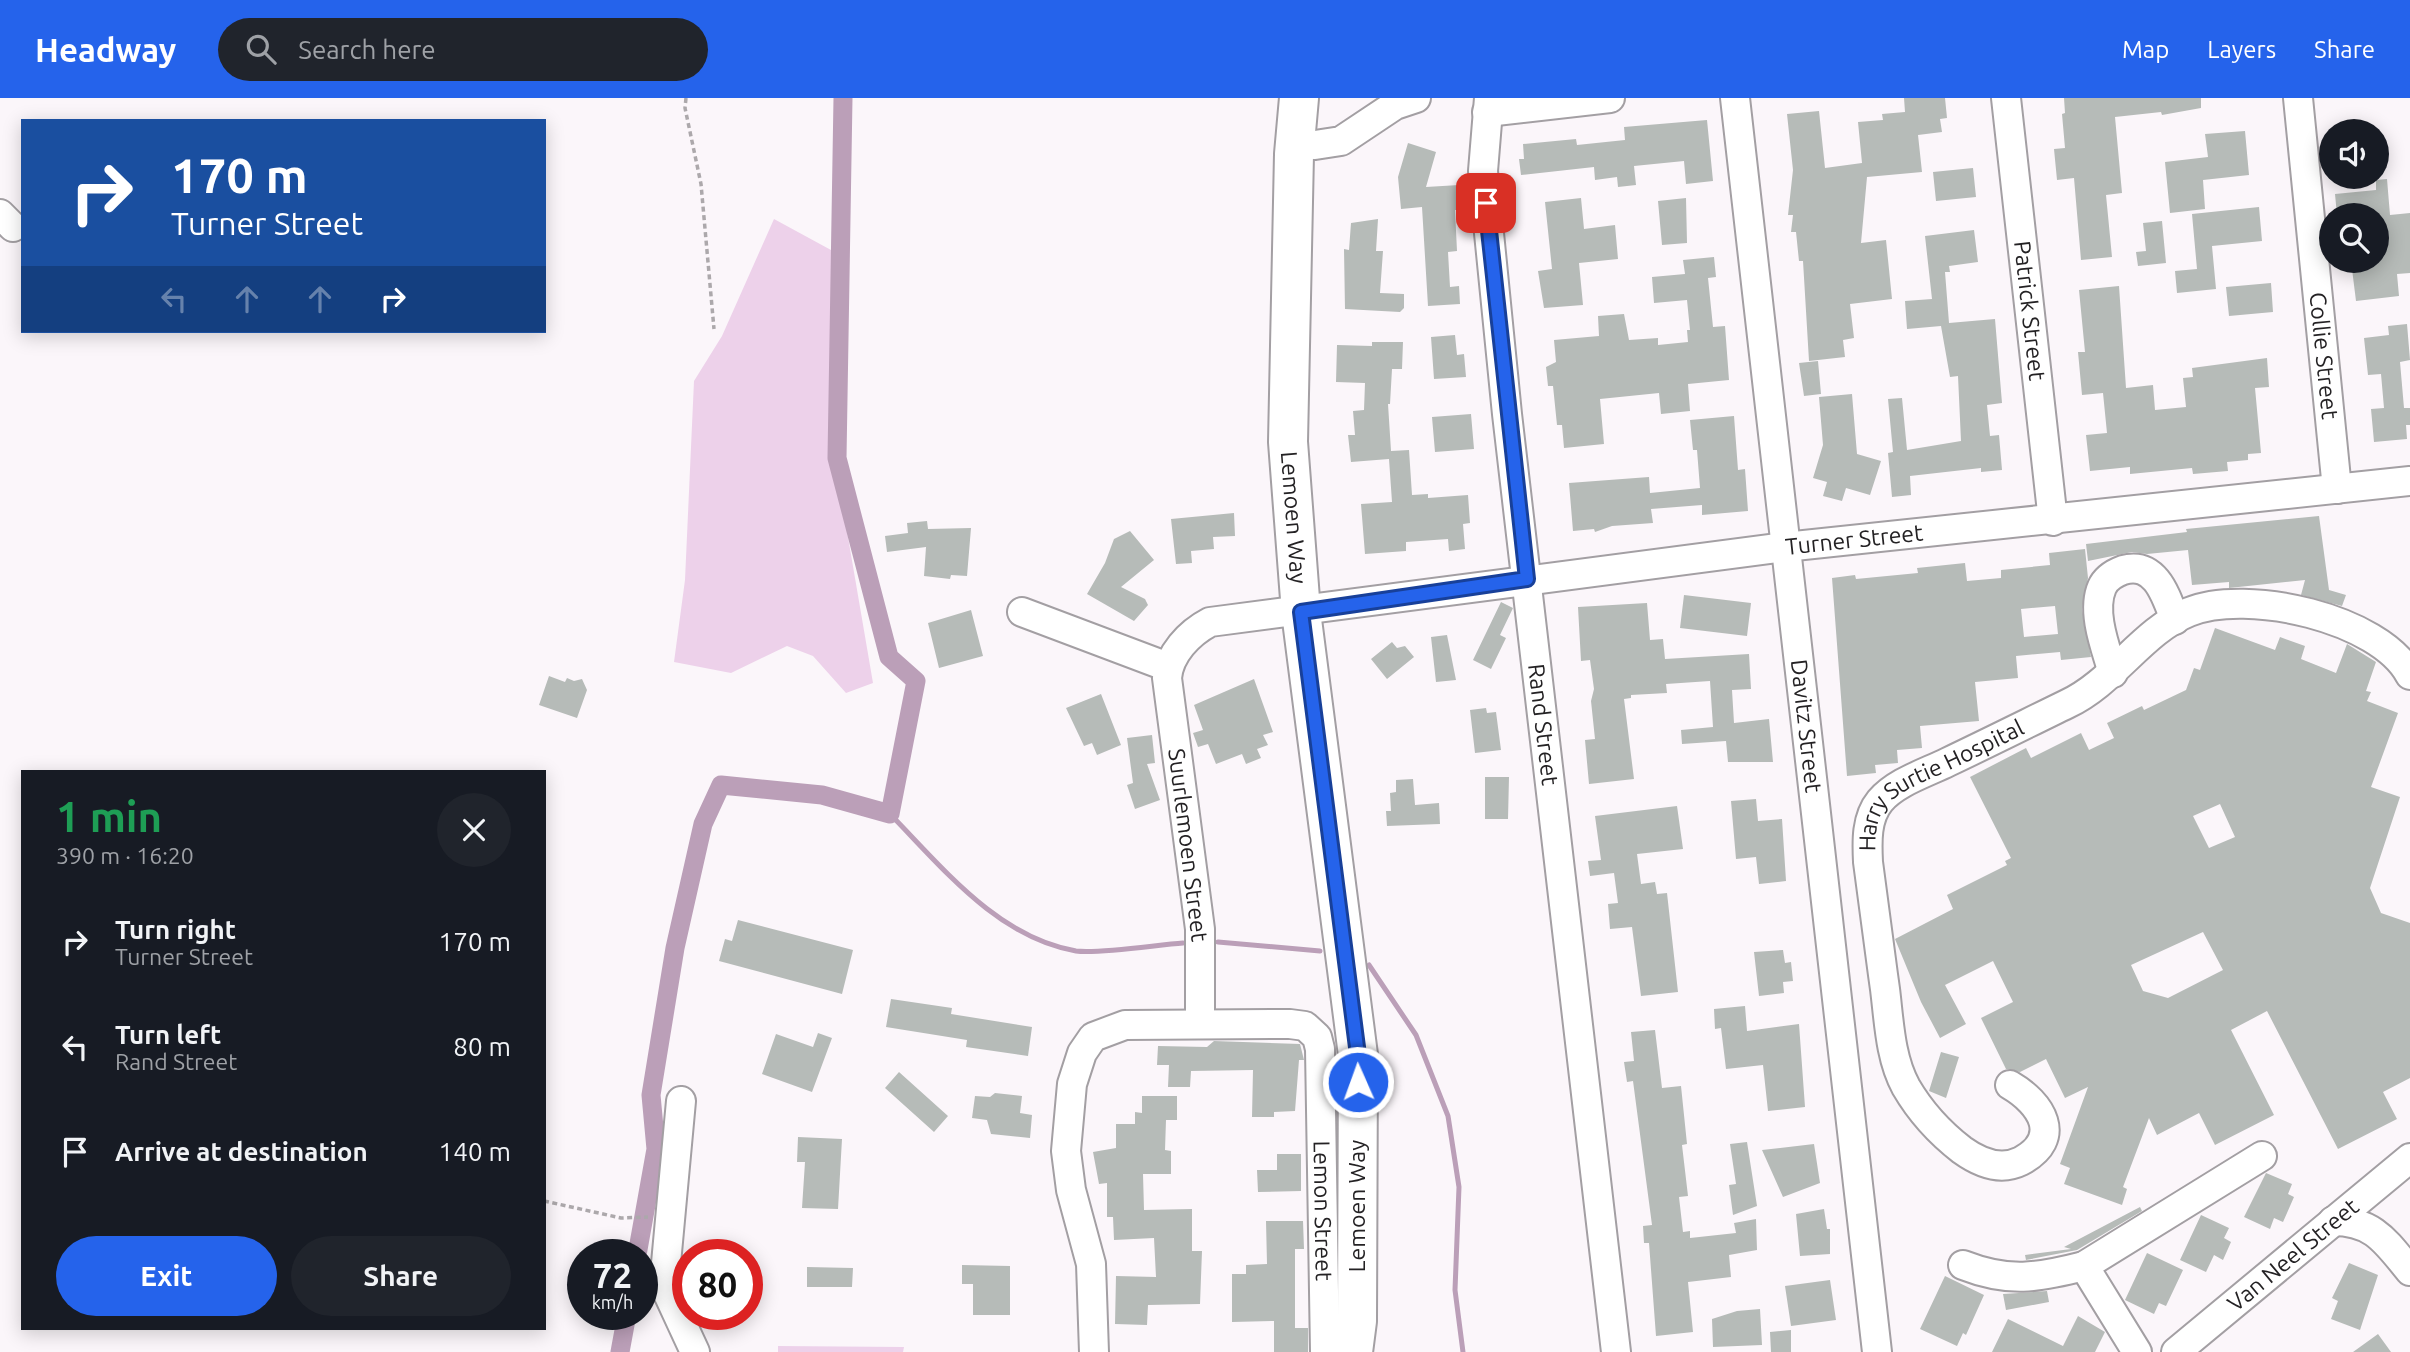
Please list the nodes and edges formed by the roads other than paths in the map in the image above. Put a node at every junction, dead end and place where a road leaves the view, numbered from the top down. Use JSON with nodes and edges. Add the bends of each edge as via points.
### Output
{"nodes":[{"id":1,"x":1299,"y":98,"type":"edge"},
{"id":2,"x":1416,"y":98,"type":"edge"},
{"id":3,"x":1610,"y":98,"type":"edge"},
{"id":4,"x":1735,"y":98,"type":"edge"},
{"id":5,"x":2006,"y":98,"type":"edge"},
{"id":6,"x":2298,"y":98,"type":"edge"},
{"id":7,"x":1488,"y":105,"type":"edge"},
{"id":8,"x":1294,"y":145,"type":"junction"},
{"id":9,"x":2410,"y":481,"type":"edge"},
{"id":10,"x":2337,"y":489,"type":"junction"},
{"id":11,"x":2053,"y":521,"type":"junction"},
{"id":12,"x":1785,"y":547,"type":"junction"},
{"id":13,"x":1527,"y":579,"type":"junction"},
{"id":14,"x":1022,"y":612,"type":"dead end"},
{"id":15,"x":1301,"y":612,"type":"junction"},
{"id":16,"x":2175,"y":621,"type":"junction"},
{"id":17,"x":1168,"y":667,"type":"junction"},
{"id":18,"x":2113,"y":673,"type":"junction"},
{"id":19,"x":2410,"y":675,"type":"edge"},
{"id":20,"x":1200,"y":1024,"type":"junction"},
{"id":21,"x":2010,"y":1085,"type":"dead end"},
{"id":22,"x":681,"y":1101,"type":"dead end"},
{"id":23,"x":2262,"y":1156,"type":"dead end"},
{"id":24,"x":2410,"y":1158,"type":"edge"},
{"id":25,"x":2333,"y":1221,"type":"junction"},
{"id":26,"x":1963,"y":1265,"type":"dead end"},
{"id":27,"x":2084,"y":1266,"type":"junction"},
{"id":28,"x":2410,"y":1271,"type":"edge"},
{"id":29,"x":695,"y":1352,"type":"edge"},
{"id":30,"x":1094,"y":1352,"type":"edge"},
{"id":31,"x":1325,"y":1352,"type":"edge"},
{"id":32,"x":1353,"y":1352,"type":"edge"},
{"id":33,"x":1616,"y":1352,"type":"edge"},
{"id":34,"x":1877,"y":1352,"type":"edge"},
{"id":35,"x":2137,"y":1352,"type":"edge"},
{"id":36,"x":2176,"y":1352,"type":"edge"}],
"edges":[{"from":1,"to":8,"type":"highway","name":"Lemoen Way"},
{"from":2,"to":8,"type":"street","via":[[1395,104],[1341,141]]},
{"from":3,"to":7,"type":"street"},
{"from":4,"to":12,"type":"street","name":"Davitz Street"},
{"from":5,"to":11,"type":"street","name":"Patrick Street"},
{"from":6,"to":10,"type":"street","name":"Collie Street"},
{"from":7,"to":13,"type":"street","name":"Rand Street","via":[[1484,185]]},
{"from":8,"to":15,"type":"highway","name":"Lemoen Way","via":[[1288,442]]},
{"from":9,"to":10,"type":"street","name":"Turner Street"},
{"from":10,"to":11,"type":"street","name":"Turner Street"},
{"from":11,"to":12,"type":"street","name":"Turner Street"},
{"from":12,"to":13,"type":"street","name":"Turner Street"},
{"from":12,"to":34,"type":"street","name":"Davitz Street"},
{"from":13,"to":15,"type":"street","name":"Turner Street"},
{"from":13,"to":33,"type":"street","name":"Rand Street"},
{"from":14,"to":17,"type":"street"},
{"from":15,"to":17,"type":"street","via":[[1210,622],[1191,634]]},
{"from":15,"to":32,"type":"highway","name":"Lemoen Way","via":[[1358,1055]]},
{"from":16,"to":18,"type":"street","name":"Harry Surtie Hospital","via":[[2151,636]]},
{"from":16,"to":18,"type":"street","via":[[2158,581],[2148,571],[2137,568],[2110,576],[2102,587],[2099,608]]},
{"from":16,"to":19,"type":"street","name":"Harry Surtie Hospital","via":[[2188,612],[2221,603],[2250,603],[2302,613],[2371,637],[2393,651]]},
{"from":17,"to":20,"type":"street","name":"Suurlemoen Street","via":[[1200,929]]},
{"from":18,"to":21,"type":"street","name":"Harry Surtie Hospital","via":[[2082,697],[1891,791],[1871,817],[1868,862],[1893,1050],[1905,1085],[1951,1141],[1989,1164],[2005,1166],[2036,1150],[2044,1128],[2038,1106]]},
{"from":20,"to":30,"type":"street","via":[[1117,1026],[1093,1037],[1076,1065],[1066,1151],[1091,1264]]},
{"from":20,"to":31,"type":"street","name":"Lemon Street","via":[[1290,1024],[1311,1030],[1317,1037]]},
{"from":22,"to":29,"type":"street","via":[[664,1285]]},
{"from":23,"to":27,"type":"street"},
{"from":24,"to":25,"type":"street","name":"Van Neel Street"},
{"from":25,"to":28,"type":"street","via":[[2351,1221],[2376,1232]]},
{"from":25,"to":36,"type":"street","name":"Van Neel Street"},
{"from":26,"to":27,"type":"street","via":[[1991,1276],[2022,1278]]},
{"from":27,"to":35,"type":"street"}]}
